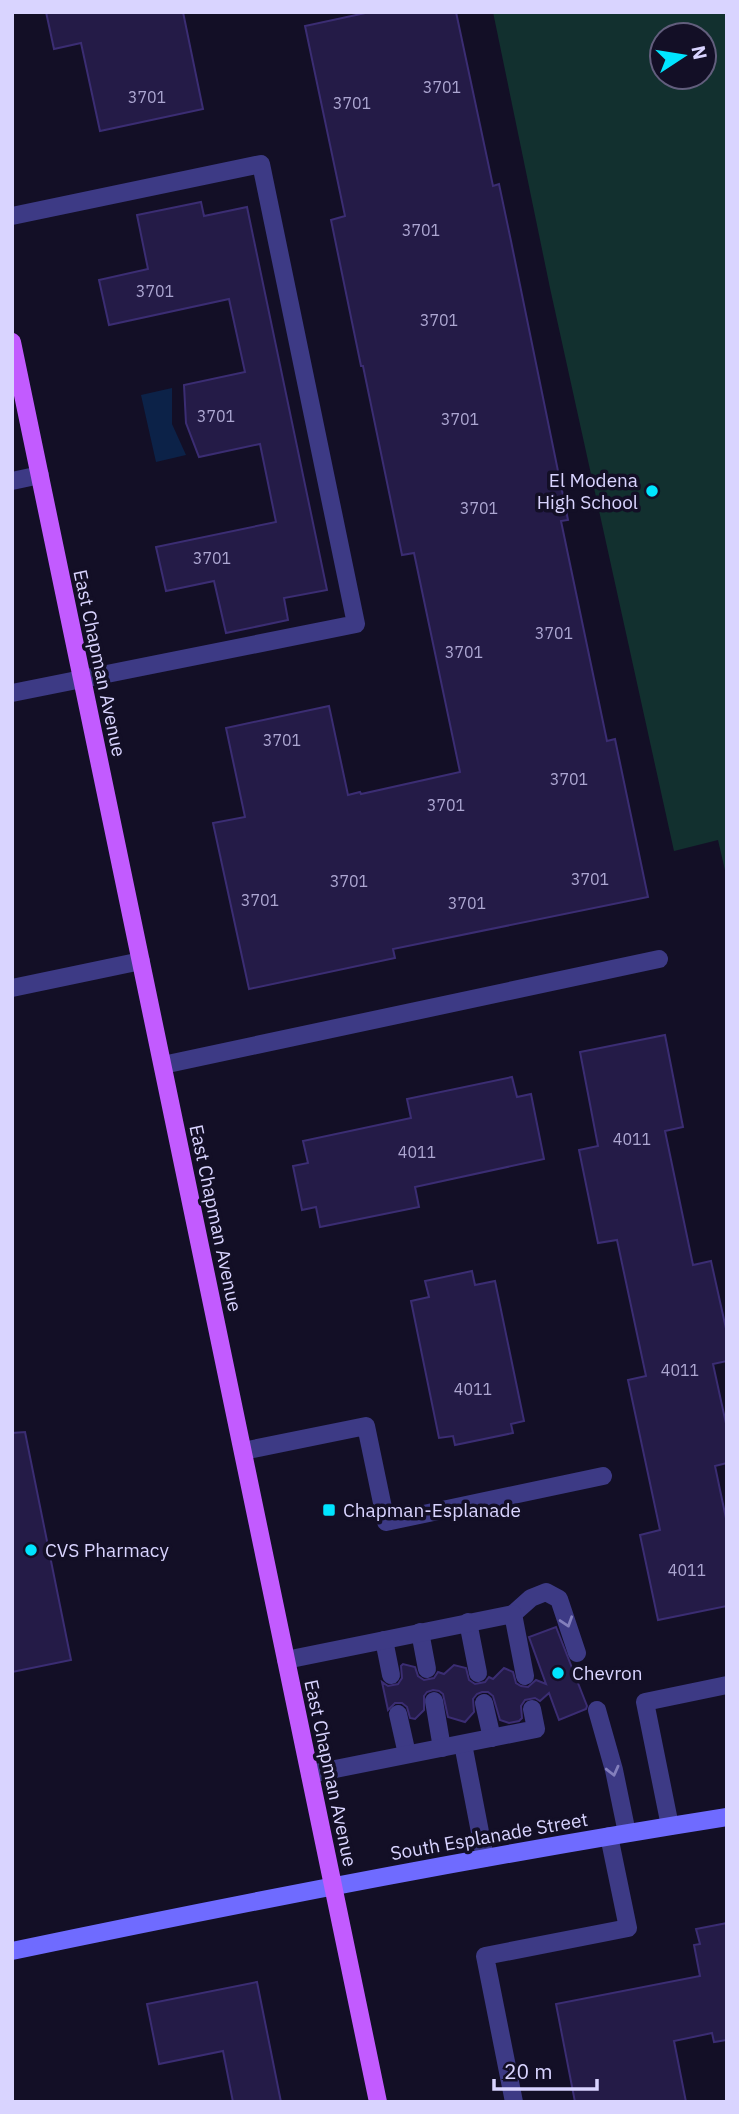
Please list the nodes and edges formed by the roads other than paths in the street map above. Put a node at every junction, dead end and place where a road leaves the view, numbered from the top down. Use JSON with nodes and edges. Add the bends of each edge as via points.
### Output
{"nodes":[{"id":1,"x":12,"y":216,"type":"edge"},
{"id":2,"x":12,"y":342,"type":"edge"},
{"id":3,"x":16,"y":377,"type":"edge"},
{"id":4,"x":40,"y":475,"type":"junction"},
{"id":5,"x":12,"y":481,"type":"edge"},
{"id":6,"x":82,"y":678,"type":"junction"},
{"id":7,"x":12,"y":693,"type":"edge"},
{"id":8,"x":659,"y":959,"type":"dead end"},
{"id":9,"x":141,"y":961,"type":"junction"},
{"id":10,"x":12,"y":988,"type":"edge"},
{"id":11,"x":163,"y":1065,"type":"junction"},
{"id":12,"x":243,"y":1451,"type":"junction"},
{"id":13,"x":603,"y":1476,"type":"dead end"},
{"id":14,"x":513,"y":1614,"type":"junction"},
{"id":15,"x":468,"y":1622,"type":"junction"},
{"id":16,"x":420,"y":1632,"type":"junction"},
{"id":17,"x":383,"y":1640,"type":"junction"},
{"id":18,"x":578,"y":1653,"type":"dead end"},
{"id":19,"x":286,"y":1660,"type":"junction"},
{"id":20,"x":427,"y":1669,"type":"dead end"},
{"id":21,"x":478,"y":1672,"type":"dead end"},
{"id":22,"x":391,"y":1675,"type":"dead end"},
{"id":23,"x":525,"y":1676,"type":"dead end"},
{"id":24,"x":727,"y":1685,"type":"edge"},
{"id":25,"x":434,"y":1701,"type":"dead end"},
{"id":26,"x":484,"y":1703,"type":"dead end"},
{"id":27,"x":532,"y":1709,"type":"dead end"},
{"id":28,"x":597,"y":1710,"type":"dead end"},
{"id":29,"x":398,"y":1714,"type":"dead end"},
{"id":30,"x":492,"y":1738,"type":"junction"},
{"id":31,"x":463,"y":1744,"type":"junction"},
{"id":32,"x":442,"y":1748,"type":"junction"},
{"id":33,"x":407,"y":1755,"type":"junction"},
{"id":34,"x":310,"y":1774,"type":"junction"},
{"id":35,"x":727,"y":1817,"type":"edge"},
{"id":36,"x":670,"y":1826,"type":"junction"},
{"id":37,"x":628,"y":1833,"type":"junction"},
{"id":38,"x":609,"y":1836,"type":"junction"},
{"id":39,"x":485,"y":1858,"type":"junction"},
{"id":40,"x":333,"y":1885,"type":"junction"},
{"id":41,"x":12,"y":1951,"type":"edge"},
{"id":42,"x":378,"y":2102,"type":"edge"},
{"id":43,"x":514,"y":2102,"type":"edge"}],
"edges":[{"from":1,"to":6,"type":"street","via":[[261,164],[356,624]]},
{"from":2,"to":3,"type":"main road","name":"East Chapman Avenue"},
{"from":3,"to":4,"type":"main road","name":"East Chapman Avenue"},
{"from":4,"to":5,"type":"street"},
{"from":4,"to":6,"type":"main road","name":"East Chapman Avenue"},
{"from":6,"to":7,"type":"street"},
{"from":6,"to":9,"type":"main road","name":"East Chapman Avenue"},
{"from":8,"to":11,"type":"street"},
{"from":9,"to":10,"type":"street"},
{"from":9,"to":11,"type":"main road","name":"East Chapman Avenue"},
{"from":11,"to":12,"type":"main road","name":"East Chapman Avenue"},
{"from":12,"to":13,"type":"street","via":[[366,1426],[386,1522]]},
{"from":12,"to":19,"type":"main road","name":"East Chapman Avenue"},
{"from":14,"to":15,"type":"street"},
{"from":14,"to":18,"type":"street","one_way":true,"via":[[545,1592],[559,1598]]},
{"from":14,"to":23,"type":"street"},
{"from":15,"to":16,"type":"street"},
{"from":15,"to":21,"type":"street"},
{"from":16,"to":17,"type":"street"},
{"from":16,"to":20,"type":"street"},
{"from":17,"to":19,"type":"street"},
{"from":17,"to":22,"type":"street"},
{"from":19,"to":34,"type":"main road","name":"East Chapman Avenue"},
{"from":24,"to":36,"type":"street","via":[[645,1702]]},
{"from":25,"to":32,"type":"street"},
{"from":26,"to":30,"type":"street"},
{"from":27,"to":30,"type":"street","via":[[536,1729]]},
{"from":28,"to":37,"type":"street","one_way":true},
{"from":29,"to":33,"type":"street"},
{"from":30,"to":31,"type":"street"},
{"from":31,"to":32,"type":"street"},
{"from":31,"to":39,"type":"street"},
{"from":32,"to":33,"type":"street"},
{"from":33,"to":34,"type":"street"},
{"from":34,"to":40,"type":"main road","name":"East Chapman Avenue"},
{"from":35,"to":36,"type":"street","name":"South Esplanade Street"},
{"from":36,"to":37,"type":"street","name":"South Esplanade Street"},
{"from":37,"to":38,"type":"street","name":"South Esplanade Street"},
{"from":38,"to":39,"type":"street","name":"South Esplanade Street"},
{"from":38,"to":43,"type":"street","via":[[628,1928],[485,1956]]},
{"from":39,"to":40,"type":"street","name":"South Esplanade Street"},
{"from":40,"to":41,"type":"street","name":"South Esplanade Street"},
{"from":40,"to":42,"type":"main road","name":"East Chapman Avenue"}]}
